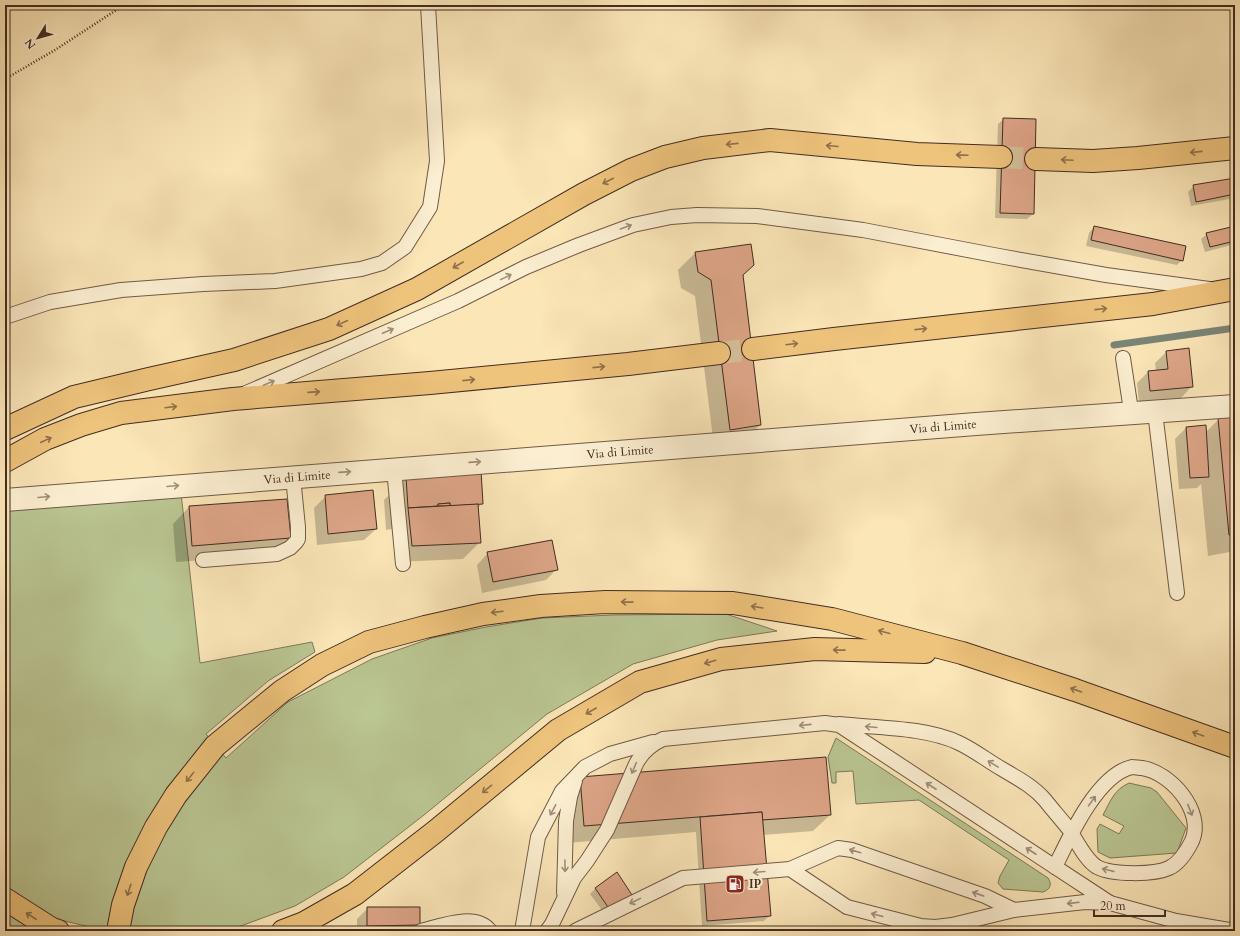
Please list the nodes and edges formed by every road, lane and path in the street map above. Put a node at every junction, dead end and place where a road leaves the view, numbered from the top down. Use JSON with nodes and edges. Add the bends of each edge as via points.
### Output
{"nodes":[{"id":1,"x":124,"y":5,"type":"edge"},
{"id":2,"x":428,"y":5,"type":"edge"},
{"id":3,"x":5,"y":78,"type":"edge"},
{"id":4,"x":1235,"y":148,"type":"edge"},
{"id":5,"x":1001,"y":157,"type":"tunnel mouth"},
{"id":6,"x":1036,"y":159,"type":"tunnel mouth"},
{"id":7,"x":1230,"y":290,"type":"edge"},
{"id":8,"x":5,"y":317,"type":"edge"},
{"id":9,"x":754,"y":349,"type":"tunnel mouth"},
{"id":10,"x":719,"y":353,"type":"tunnel mouth"},
{"id":11,"x":1123,"y":358,"type":"dead end"},
{"id":12,"x":233,"y":399,"type":"junction"},
{"id":13,"x":1235,"y":406,"type":"edge"},
{"id":14,"x":1155,"y":412,"type":"junction"},
{"id":15,"x":1132,"y":415,"type":"junction"},
{"id":16,"x":5,"y":429,"type":"edge"},
{"id":17,"x":7,"y":461,"type":"edge"},
{"id":18,"x":394,"y":469,"type":"junction"},
{"id":19,"x":293,"y":476,"type":"junction"},
{"id":20,"x":5,"y":500,"type":"edge"},
{"id":21,"x":203,"y":560,"type":"dead end"},
{"id":22,"x":403,"y":564,"type":"dead end"},
{"id":23,"x":1177,"y":593,"type":"dead end"},
{"id":24,"x":962,"y":653,"type":"junction"},
{"id":25,"x":833,"y":724,"type":"junction"},
{"id":26,"x":663,"y":739,"type":"junction"},
{"id":27,"x":1235,"y":747,"type":"edge"},
{"id":28,"x":579,"y":774,"type":"junction"},
{"id":29,"x":1072,"y":834,"type":"junction"},
{"id":30,"x":1055,"y":867,"type":"junction"},
{"id":31,"x":790,"y":869,"type":"junction"},
{"id":32,"x":5,"y":899,"type":"edge"},
{"id":33,"x":562,"y":902,"type":"junction"},
{"id":34,"x":1110,"y":903,"type":"junction"},
{"id":35,"x":1014,"y":910,"type":"junction"},
{"id":36,"x":58,"y":931,"type":"edge"},
{"id":37,"x":118,"y":931,"type":"edge"},
{"id":38,"x":283,"y":931,"type":"edge"},
{"id":39,"x":421,"y":931,"type":"edge"},
{"id":40,"x":490,"y":931,"type":"edge"},
{"id":41,"x":522,"y":931,"type":"edge"},
{"id":42,"x":547,"y":931,"type":"edge"},
{"id":43,"x":575,"y":931,"type":"edge"},
{"id":44,"x":1235,"y":931,"type":"edge"}],
"edges":[{"from":1,"to":3,"type":"path","via":[[55,50]]},
{"from":2,"to":8,"type":"lane","via":[[437,160],[430,207],[405,247],[382,263],[361,270],[275,281],[121,290],[50,302]]},
{"from":4,"to":6,"type":"highway","one_way":true,"via":[[1092,161]]},
{"from":5,"to":16,"type":"highway","one_way":true,"via":[[917,154],[770,140],[703,148],[665,157],[631,170],[584,194],[418,289],[329,330],[234,360],[74,397]]},
{"from":9,"to":7,"type":"highway","one_way":true,"via":[[1152,304]]},
{"from":12,"to":7,"type":"lane","one_way":true,"via":[[458,301],[526,267],[633,225],[671,217],[765,217],[863,230],[1106,275]]},
{"from":12,"to":10,"type":"highway","one_way":true,"via":[[438,383]]},
{"from":11,"to":15,"type":"lane"},
{"from":17,"to":12,"type":"highway","one_way":true,"via":[[45,439],[121,413]]},
{"from":13,"to":14,"type":"street","name":"Via di Limite"},
{"from":14,"to":15,"type":"street","name":"Via di Limite"},
{"from":14,"to":23,"type":"lane"},
{"from":18,"to":15,"type":"street","name":"Via di Limite","one_way":true},
{"from":19,"to":18,"type":"street","name":"Via di Limite","one_way":true},
{"from":18,"to":22,"type":"lane"},
{"from":20,"to":19,"type":"street","name":"Via di Limite","one_way":true},
{"from":19,"to":21,"type":"lane","via":[[298,539],[293,545],[277,554]]},
{"from":27,"to":24,"type":"highway","one_way":true},
{"from":24,"to":37,"type":"highway","one_way":true,"via":[[832,619],[733,603],[605,602],[534,607],[483,614],[369,642],[322,665],[282,691],[215,746],[176,795],[156,826],[136,867]]},
{"from":24,"to":38,"type":"highway","one_way":true,"via":[[815,650],[721,659],[640,682],[558,730],[436,831],[354,894],[304,923]]},
{"from":25,"to":26,"type":"lane","one_way":true},
{"from":29,"to":25,"type":"lane","one_way":true,"via":[[1039,794],[1027,784],[960,743],[920,732]]},
{"from":30,"to":25,"type":"lane","one_way":true},
{"from":26,"to":28,"type":"lane","via":[[610,754],[585,767]]},
{"from":26,"to":33,"type":"lane","one_way":true,"via":[[641,754],[607,830],[574,878]]},
{"from":28,"to":33,"type":"lane","one_way":true,"via":[[570,797],[566,821],[565,891]]},
{"from":28,"to":41,"type":"lane","one_way":true,"via":[[562,791],[538,837]]},
{"from":29,"to":29,"type":"lane","one_way":true,"via":[[1094,796],[1119,774],[1133,767],[1149,769],[1166,778],[1179,790],[1189,806],[1195,823],[1193,839],[1183,856],[1170,868],[1152,873],[1116,872],[1098,867],[1083,853]]},
{"from":29,"to":30,"type":"lane"},
{"from":30,"to":34,"type":"lane"},
{"from":35,"to":31,"type":"lane","one_way":true,"via":[[985,896],[852,850],[838,848]]},
{"from":35,"to":31,"type":"lane","one_way":true,"via":[[952,925],[921,926],[848,907]]},
{"from":31,"to":43,"type":"lane","one_way":true,"via":[[683,878]]},
{"from":36,"to":32,"type":"highway","one_way":true},
{"from":33,"to":42,"type":"lane"},
{"from":34,"to":35,"type":"lane","one_way":true,"via":[[1085,902]]},
{"from":34,"to":44,"type":"lane","via":[[1176,921]]},
{"from":39,"to":40,"type":"lane","via":[[458,921],[478,922]]}]}
